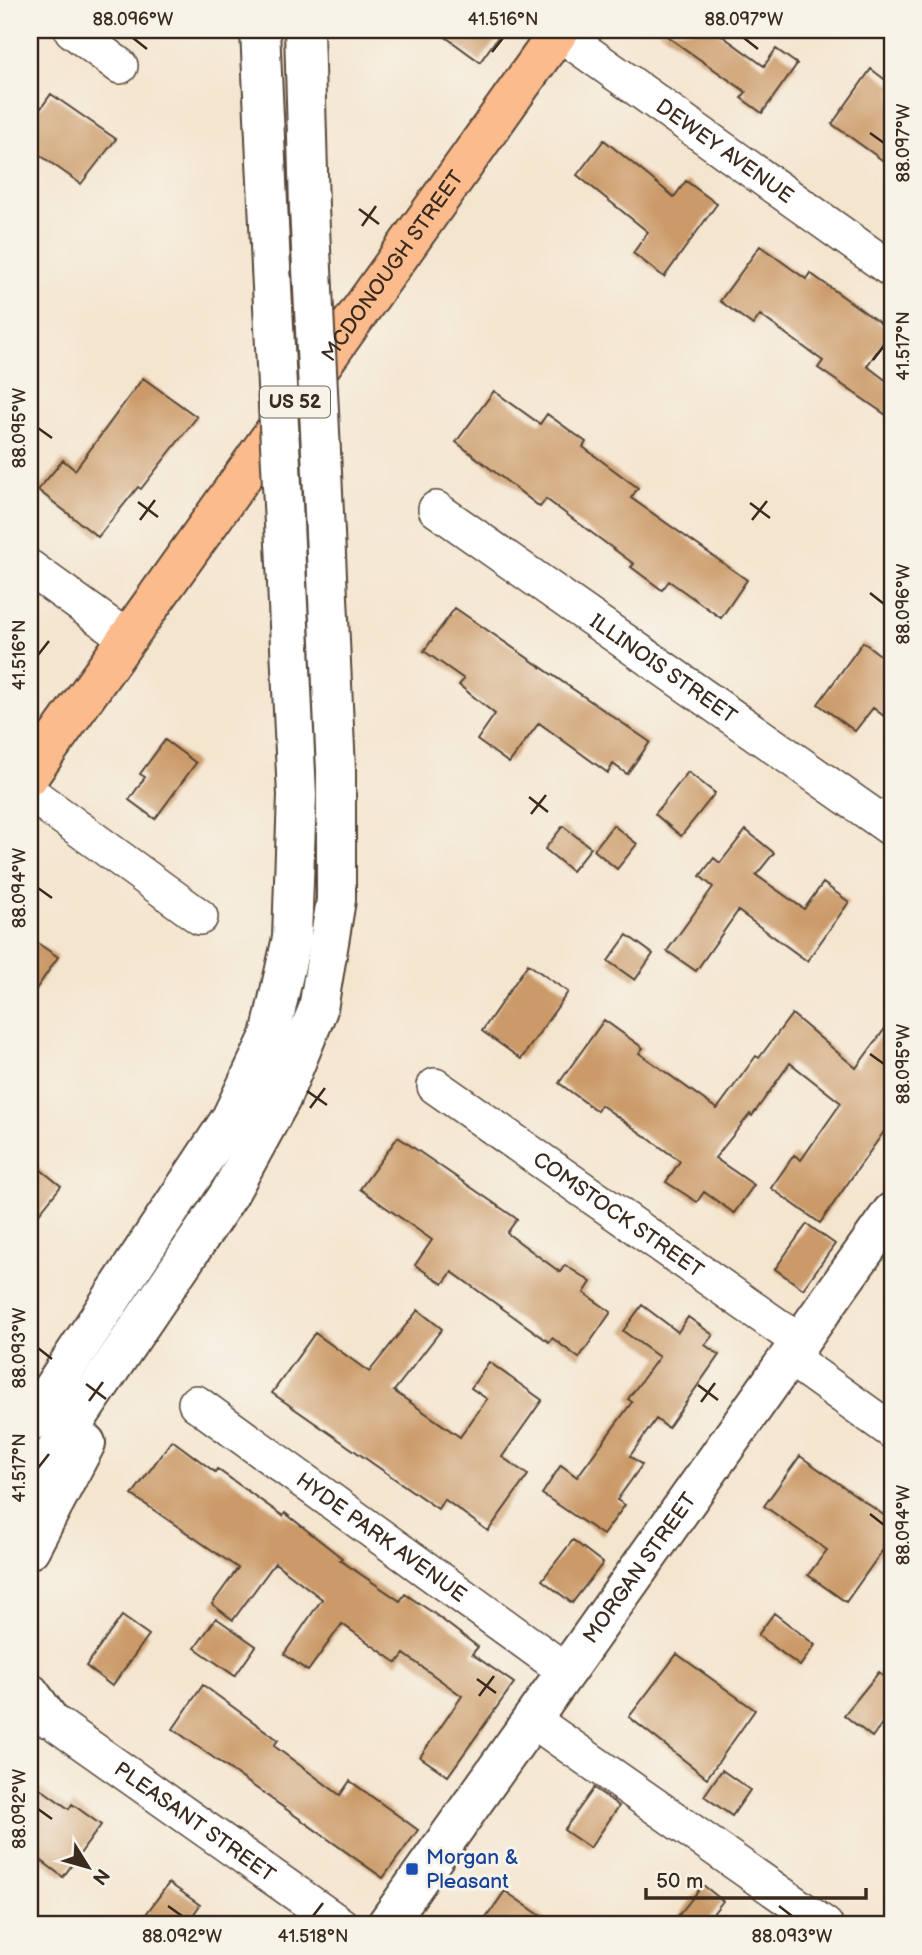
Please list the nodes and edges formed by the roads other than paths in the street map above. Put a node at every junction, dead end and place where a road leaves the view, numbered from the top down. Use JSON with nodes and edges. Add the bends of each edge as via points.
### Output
{"nodes":[{"id":1,"x":72,"y":30,"type":"edge"},
{"id":2,"x":260,"y":30,"type":"edge"},
{"id":3,"x":304,"y":30,"type":"edge"},
{"id":4,"x":559,"y":31,"type":"edge"},
{"id":5,"x":120,"y":66,"type":"dead end"},
{"id":6,"x":892,"y":270,"type":"edge"},
{"id":7,"x":436,"y":509,"type":"dead end"},
{"id":8,"x":30,"y":568,"type":"edge"},
{"id":9,"x":127,"y":638,"type":"junction"},
{"id":10,"x":30,"y":775,"type":"edge"},
{"id":11,"x":30,"y":793,"type":"edge"},
{"id":12,"x":892,"y":830,"type":"edge"},
{"id":13,"x":200,"y":917,"type":"dead end"},
{"id":14,"x":435,"y":1086,"type":"dead end"},
{"id":15,"x":229,"y":1194,"type":"junction"},
{"id":16,"x":892,"y":1212,"type":"edge"},
{"id":17,"x":107,"y":1308,"type":"junction"},
{"id":18,"x":795,"y":1350,"type":"junction"},
{"id":19,"x":30,"y":1402,"type":"edge"},
{"id":20,"x":196,"y":1403,"type":"dead end"},
{"id":21,"x":30,"y":1422,"type":"edge"},
{"id":22,"x":892,"y":1431,"type":"edge"},
{"id":23,"x":30,"y":1488,"type":"edge"},
{"id":24,"x":30,"y":1549,"type":"edge"},
{"id":25,"x":566,"y":1671,"type":"junction"},
{"id":26,"x":39,"y":1705,"type":"edge"},
{"id":27,"x":531,"y":1719,"type":"junction"},
{"id":28,"x":341,"y":1925,"type":"edge"},
{"id":29,"x":386,"y":1925,"type":"edge"},
{"id":30,"x":825,"y":1925,"type":"edge"}],
"edges":[{"from":1,"to":5,"type":"street"},
{"from":2,"to":17,"type":"street","bridge":true,"via":[[297,795],[292,925],[270,1035],[231,1118]]},
{"from":3,"to":15,"type":"street","bridge":true,"via":[[336,770],[336,900],[318,1009],[281,1099]]},
{"from":4,"to":6,"type":"street","name":"DEWEY AVENUE"},
{"from":4,"to":9,"type":"main road","name":"MCDONOUGH STREET","number":"US 52"},
{"from":7,"to":12,"type":"street","name":"ILLINOIS STREET"},
{"from":8,"to":9,"type":"street"},
{"from":9,"to":10,"type":"main road","name":"MCDONOUGH STREET","number":"US 52"},
{"from":11,"to":13,"type":"street"},
{"from":14,"to":18,"type":"street","name":"COMSTOCK STREET"},
{"from":15,"to":23,"type":"street"},
{"from":15,"to":24,"type":"street"},
{"from":16,"to":18,"type":"street","name":"MORGAN STREET"},
{"from":17,"to":19,"type":"street"},
{"from":17,"to":21,"type":"street"},
{"from":18,"to":22,"type":"street","name":"COMSTOCK STREET"},
{"from":18,"to":25,"type":"street","name":"MORGAN STREET"},
{"from":20,"to":25,"type":"street","name":"HYDE PARK AVENUE"},
{"from":25,"to":27,"type":"street","name":"MORGAN STREET"},
{"from":26,"to":28,"type":"street","name":"PLEASANT STREET"},
{"from":27,"to":29,"type":"street","name":"MORGAN STREET"},
{"from":27,"to":30,"type":"street"}]}
